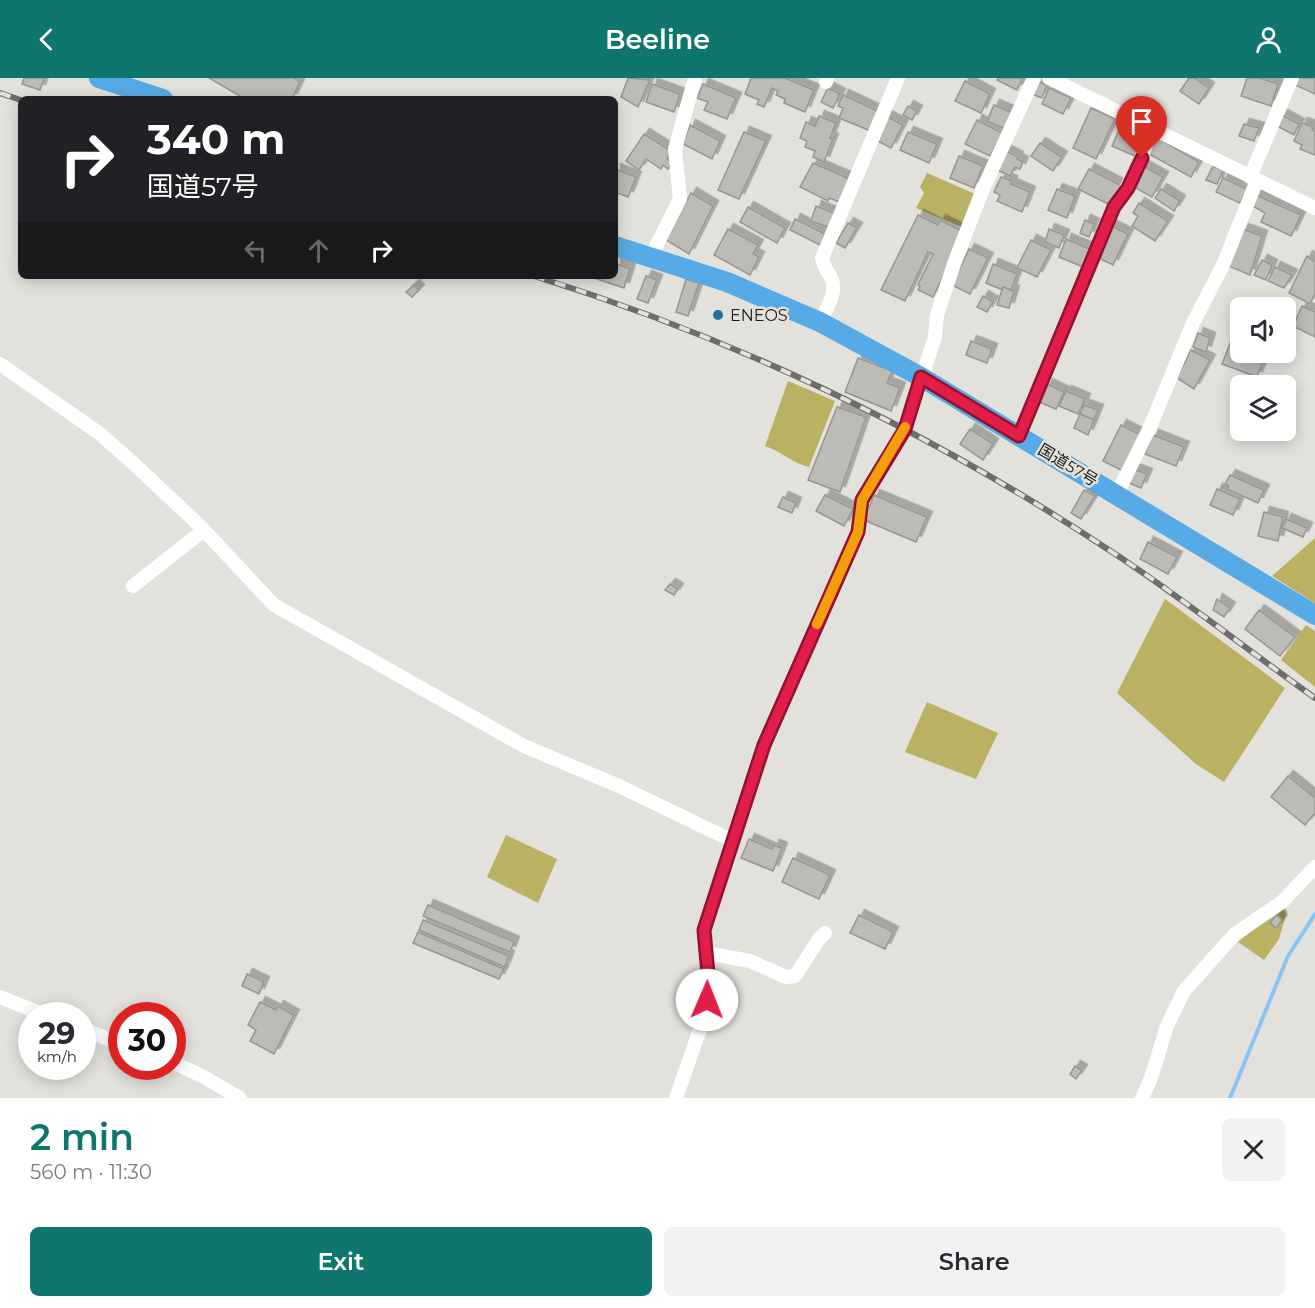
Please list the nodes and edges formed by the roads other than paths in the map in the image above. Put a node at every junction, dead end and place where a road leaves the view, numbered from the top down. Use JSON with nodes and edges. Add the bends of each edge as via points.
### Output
{"nodes":[{"id":1,"x":99,"y":78,"type":"edge"},
{"id":2,"x":695,"y":78,"type":"edge"},
{"id":3,"x":898,"y":78,"type":"edge"},
{"id":4,"x":1034,"y":78,"type":"edge"},
{"id":5,"x":1049,"y":78,"type":"edge"},
{"id":6,"x":1292,"y":78,"type":"edge"},
{"id":7,"x":141,"y":85,"type":"edge"},
{"id":8,"x":158,"y":96,"type":"edge"},
{"id":9,"x":1152,"y":129,"type":"junction"},
{"id":10,"x":1254,"y":178,"type":"junction"},
{"id":11,"x":1315,"y":208,"type":"edge"},
{"id":12,"x":618,"y":247,"type":"edge"},
{"id":13,"x":650,"y":258,"type":"junction"},
{"id":14,"x":820,"y":322,"type":"junction"},
{"id":15,"x":0,"y":364,"type":"edge"},
{"id":16,"x":921,"y":377,"type":"junction"},
{"id":17,"x":1019,"y":436,"type":"junction"},
{"id":18,"x":1117,"y":494,"type":"junction"},
{"id":19,"x":204,"y":530,"type":"junction"},
{"id":20,"x":133,"y":586,"type":"dead end"},
{"id":21,"x":1315,"y":615,"type":"edge"},
{"id":22,"x":734,"y":841,"type":"junction"},
{"id":23,"x":1315,"y":867,"type":"edge"},
{"id":24,"x":825,"y":933,"type":"dead end"},
{"id":25,"x":706,"y":953,"type":"junction"},
{"id":26,"x":0,"y":997,"type":"edge"},
{"id":27,"x":18,"y":1004,"type":"edge"},
{"id":28,"x":186,"y":1069,"type":"edge"},
{"id":29,"x":240,"y":1098,"type":"edge"},
{"id":30,"x":676,"y":1098,"type":"edge"},
{"id":31,"x":1142,"y":1098,"type":"edge"}],
"edges":[{"from":1,"to":7,"type":"highway"},
{"from":2,"to":13,"type":"street","via":[[675,149],[680,199]]},
{"from":3,"to":14,"type":"street","via":[[822,258],[833,292]]},
{"from":4,"to":16,"type":"street","via":[[955,261]]},
{"from":5,"to":9,"type":"street"},
{"from":6,"to":10,"type":"street"},
{"from":7,"to":8,"type":"highway"},
{"from":9,"to":10,"type":"street"},
{"from":9,"to":17,"type":"street","via":[[1128,188],[1109,217]]},
{"from":10,"to":11,"type":"street"},
{"from":10,"to":18,"type":"street","via":[[1223,265]]},
{"from":12,"to":13,"type":"highway","name":"国道57号"},
{"from":13,"to":14,"type":"highway","name":"国道57号","via":[[728,282]]},
{"from":14,"to":16,"type":"highway","name":"国道57号"},
{"from":15,"to":19,"type":"street","via":[[99,433]]},
{"from":16,"to":17,"type":"highway","name":"国道57号"},
{"from":16,"to":22,"type":"street","via":[[905,429],[862,500],[858,532],[764,745]]},
{"from":17,"to":18,"type":"highway","name":"国道57号"},
{"from":18,"to":21,"type":"highway","name":"国道57号"},
{"from":19,"to":20,"type":"street"},
{"from":19,"to":22,"type":"street","via":[[274,605],[524,746]]},
{"from":22,"to":25,"type":"street","via":[[704,930]]},
{"from":23,"to":31,"type":"street","via":[[1282,902],[1235,934],[1184,991],[1167,1026]]},
{"from":24,"to":25,"type":"street","via":[[795,976],[786,977],[750,961]]},
{"from":25,"to":30,"type":"street","via":[[709,985],[705,1015]]},
{"from":26,"to":27,"type":"street"},
{"from":28,"to":29,"type":"street"}]}
